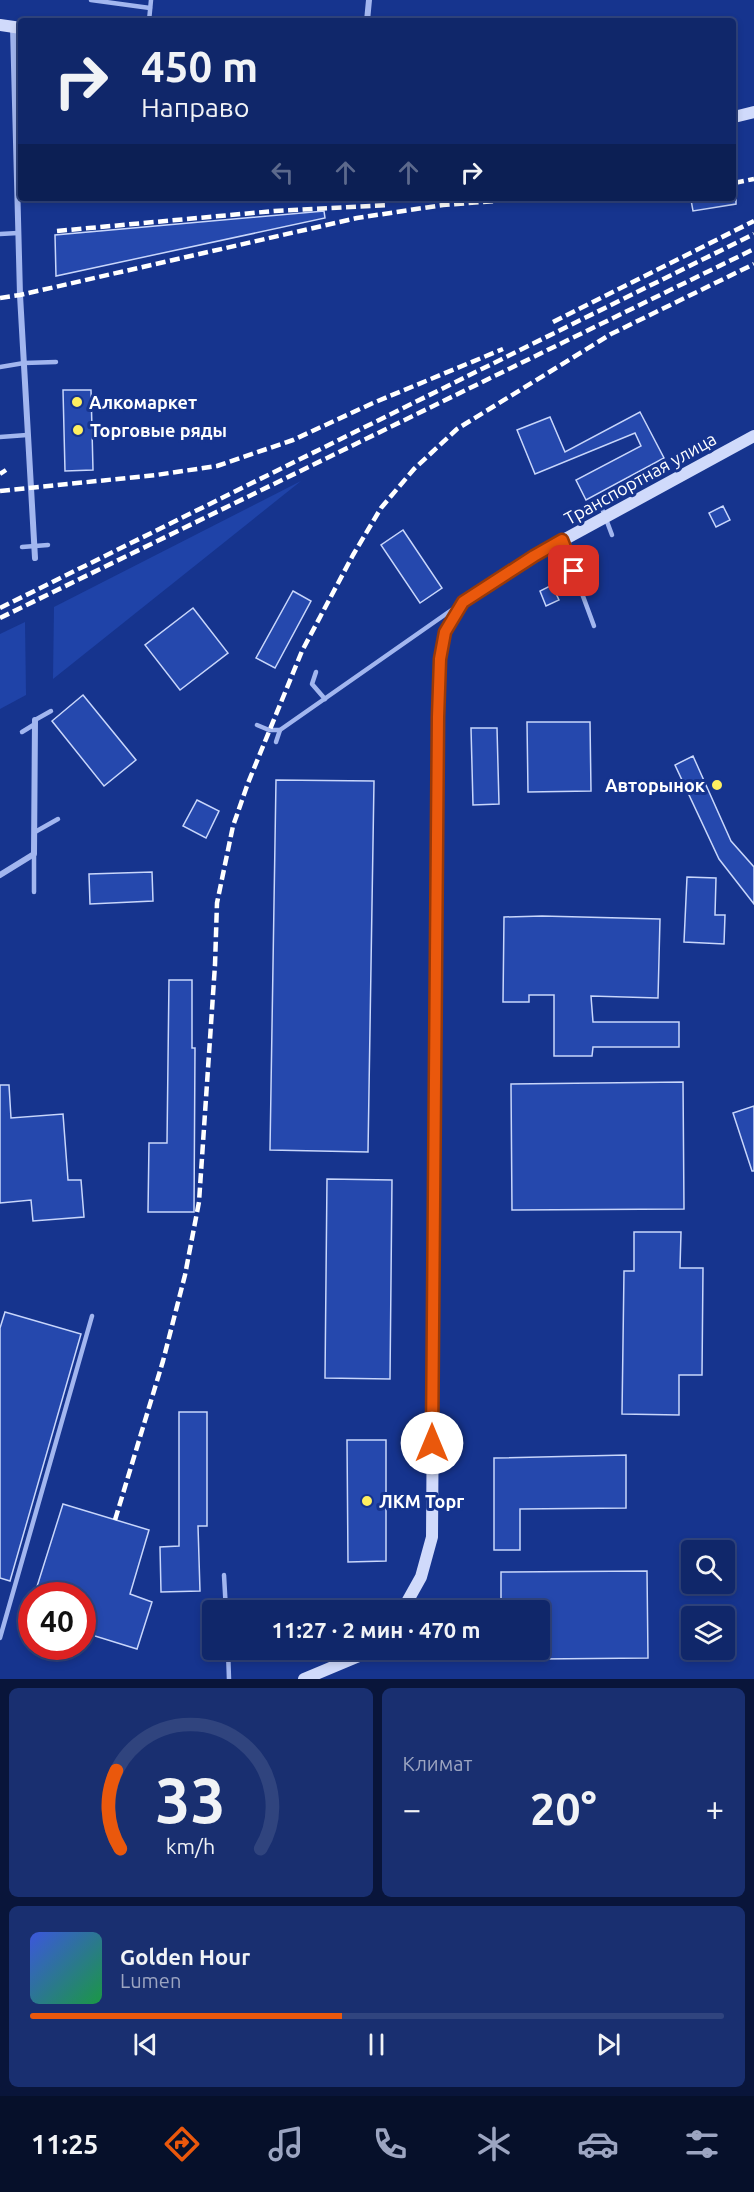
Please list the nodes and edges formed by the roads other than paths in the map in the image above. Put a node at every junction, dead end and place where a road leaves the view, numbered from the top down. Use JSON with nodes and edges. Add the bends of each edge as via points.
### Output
{"nodes":[{"id":1,"x":92,"y":0,"type":"edge"},
{"id":2,"x":151,"y":0,"type":"edge"},
{"id":3,"x":369,"y":0,"type":"edge"},
{"id":4,"x":150,"y":8,"type":"junction"},
{"id":5,"x":149,"y":18,"type":"edge"},
{"id":6,"x":367,"y":18,"type":"edge"},
{"id":7,"x":11,"y":27,"type":"edge"},
{"id":8,"x":754,"y":112,"type":"edge"},
{"id":9,"x":736,"y":116,"type":"edge"},
{"id":10,"x":18,"y":233,"type":"junction"},
{"id":11,"x":0,"y":234,"type":"edge"},
{"id":12,"x":56,"y":362,"type":"dead end"},
{"id":13,"x":24,"y":363,"type":"junction"},
{"id":14,"x":0,"y":367,"type":"edge"},
{"id":15,"x":27,"y":435,"type":"junction"},
{"id":16,"x":0,"y":436,"type":"edge"},
{"id":17,"x":754,"y":436,"type":"edge"},
{"id":18,"x":604,"y":514,"type":"junction"},
{"id":19,"x":612,"y":535,"type":"dead end"},
{"id":20,"x":562,"y":540,"type":"junction"},
{"id":21,"x":48,"y":545,"type":"dead end"},
{"id":22,"x":34,"y":546,"type":"junction"},
{"id":23,"x":22,"y":547,"type":"dead end"},
{"id":24,"x":35,"y":558,"type":"dead end"},
{"id":25,"x":463,"y":602,"type":"junction"},
{"id":26,"x":594,"y":626,"type":"dead end"},
{"id":27,"x":316,"y":672,"type":"dead end"},
{"id":28,"x":325,"y":699,"type":"junction"},
{"id":29,"x":51,"y":711,"type":"dead end"},
{"id":30,"x":35,"y":722,"type":"junction"},
{"id":31,"x":257,"y":725,"type":"dead end"},
{"id":32,"x":280,"y":730,"type":"junction"},
{"id":33,"x":22,"y":732,"type":"dead end"},
{"id":34,"x":276,"y":742,"type":"dead end"},
{"id":35,"x":58,"y":819,"type":"dead end"},
{"id":36,"x":35,"y":832,"type":"junction"},
{"id":37,"x":34,"y":854,"type":"junction"},
{"id":38,"x":0,"y":875,"type":"edge"},
{"id":39,"x":34,"y":892,"type":"dead end"},
{"id":40,"x":92,"y":1316,"type":"dead end"},
{"id":41,"x":224,"y":1575,"type":"dead end"},
{"id":42,"x":225,"y":1600,"type":"edge"},
{"id":43,"x":408,"y":1600,"type":"edge"},
{"id":44,"x":0,"y":1638,"type":"edge"},
{"id":45,"x":228,"y":1660,"type":"edge"},
{"id":46,"x":349,"y":1660,"type":"edge"},
{"id":47,"x":229,"y":1679,"type":"edge"},
{"id":48,"x":304,"y":1679,"type":"edge"}],
"edges":[{"from":1,"to":4,"type":"lane"},
{"from":2,"to":4,"type":"lane"},
{"from":3,"to":6,"type":"street"},
{"from":4,"to":5,"type":"lane"},
{"from":7,"to":10,"type":"street"},
{"from":8,"to":9,"type":"street"},
{"from":10,"to":11,"type":"lane"},
{"from":10,"to":13,"type":"street"},
{"from":12,"to":13,"type":"lane"},
{"from":13,"to":14,"type":"lane"},
{"from":13,"to":15,"type":"street"},
{"from":15,"to":16,"type":"lane"},
{"from":15,"to":22,"type":"street"},
{"from":17,"to":18,"type":"street","name":"Транспортная улица"},
{"from":18,"to":19,"type":"lane"},
{"from":18,"to":20,"type":"street","name":"Транспортная улица"},
{"from":20,"to":25,"type":"street","name":"Транспортная улица"},
{"from":20,"to":26,"type":"lane"},
{"from":21,"to":22,"type":"lane"},
{"from":22,"to":23,"type":"lane"},
{"from":22,"to":24,"type":"street"},
{"from":25,"to":28,"type":"lane"},
{"from":25,"to":43,"type":"street","name":"Транспортная улица","via":[[445,632],[438,693],[432,1537],[421,1577]]},
{"from":27,"to":28,"type":"lane","via":[[312,684]]},
{"from":28,"to":32,"type":"lane"},
{"from":29,"to":30,"type":"lane"},
{"from":30,"to":33,"type":"lane"},
{"from":30,"to":36,"type":"street"},
{"from":31,"to":32,"type":"lane"},
{"from":32,"to":34,"type":"lane"},
{"from":35,"to":36,"type":"lane"},
{"from":36,"to":37,"type":"street"},
{"from":37,"to":38,"type":"street"},
{"from":37,"to":39,"type":"lane"},
{"from":40,"to":44,"type":"lane"},
{"from":41,"to":42,"type":"lane"},
{"from":45,"to":47,"type":"lane"},
{"from":46,"to":48,"type":"street"}]}
